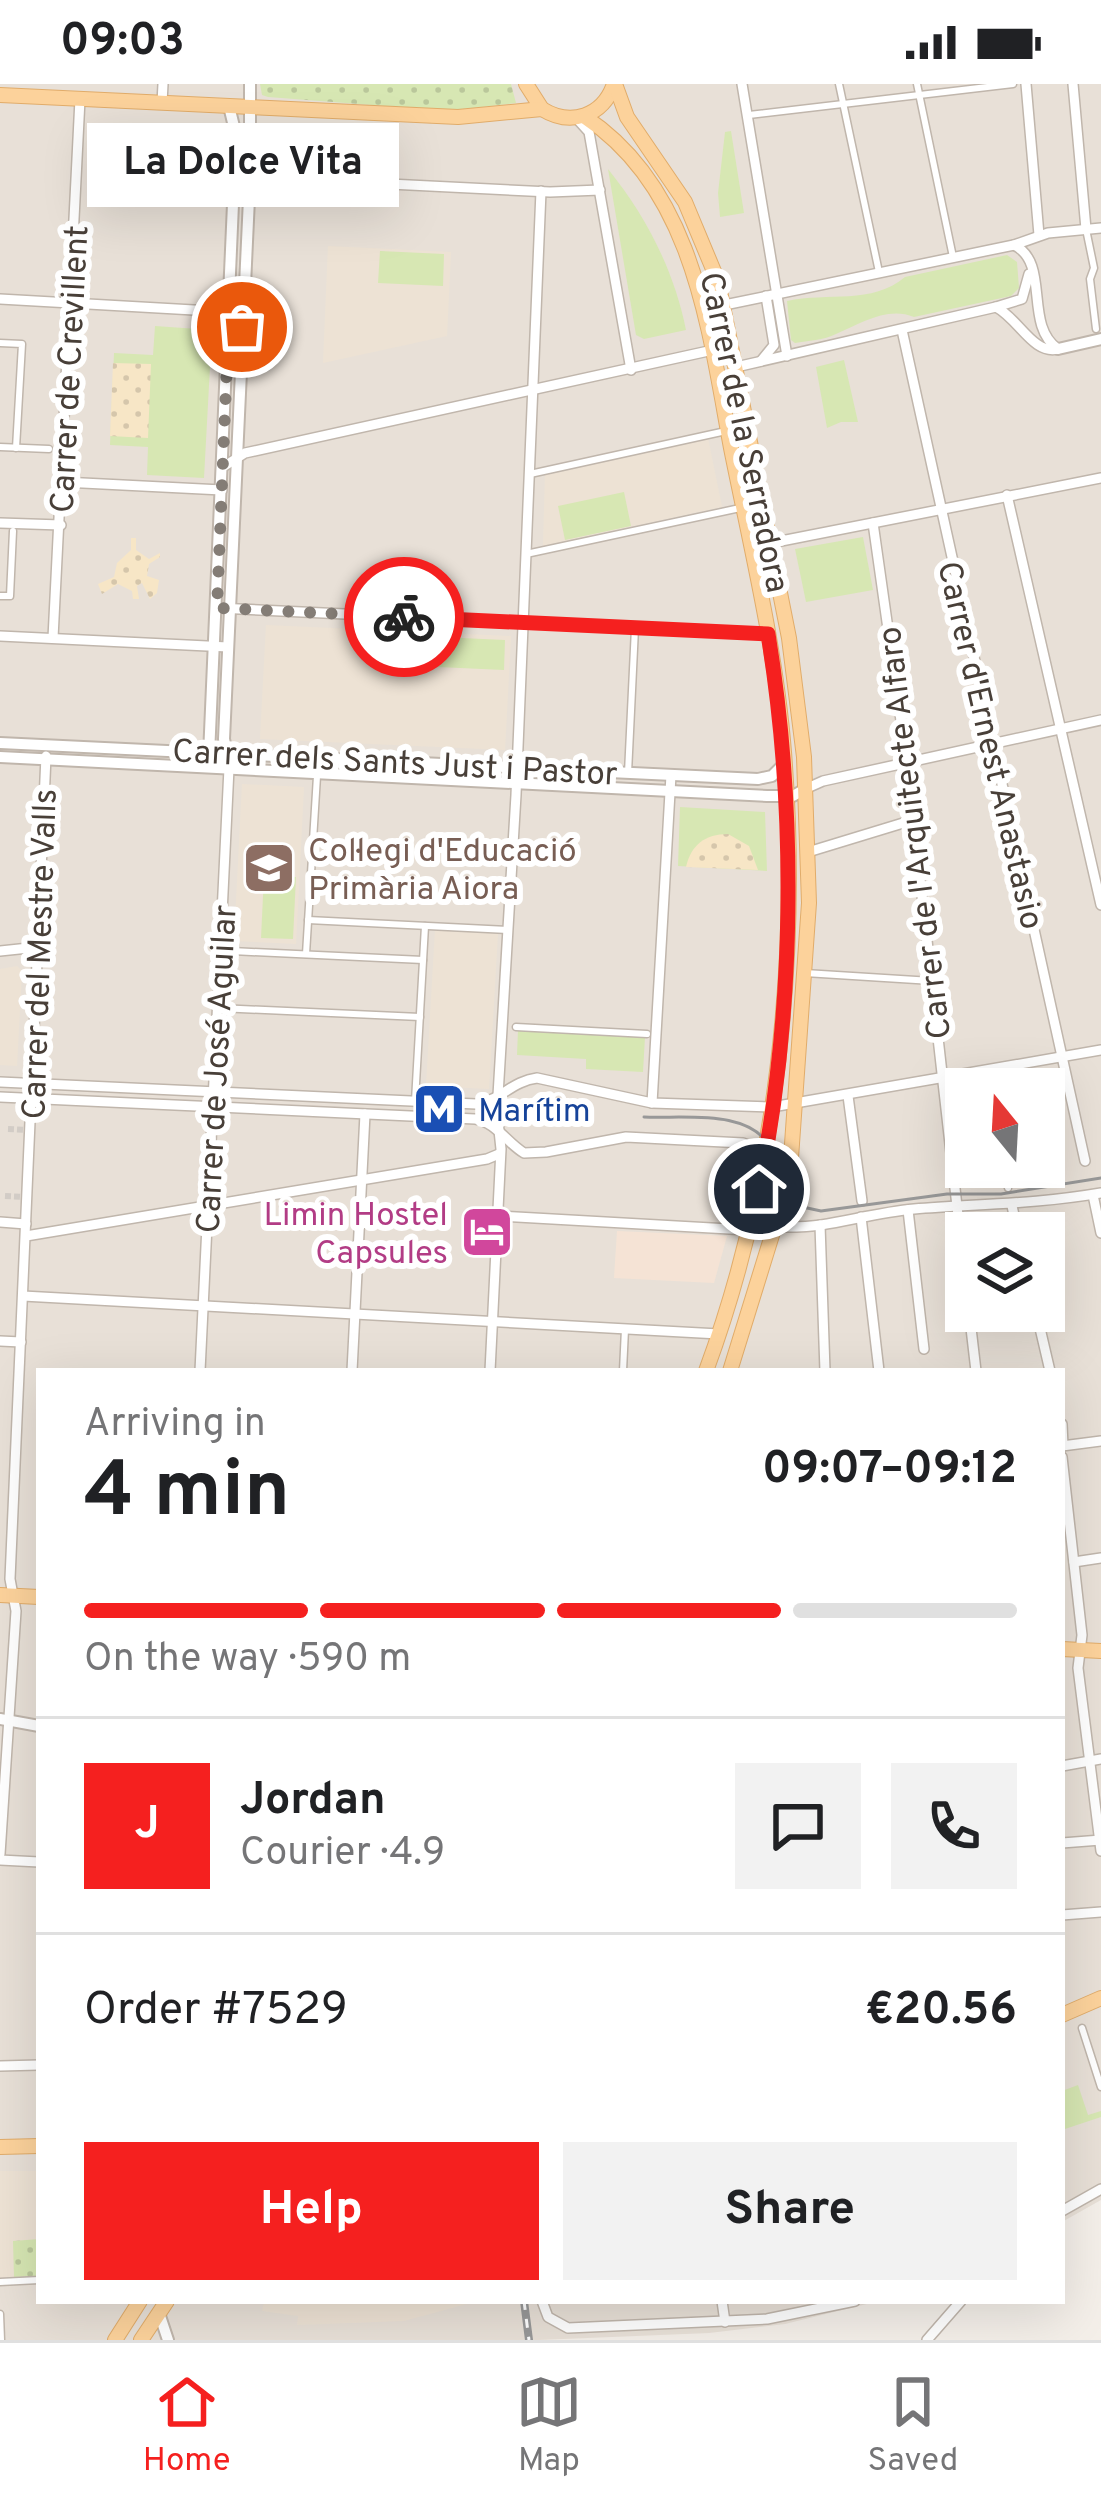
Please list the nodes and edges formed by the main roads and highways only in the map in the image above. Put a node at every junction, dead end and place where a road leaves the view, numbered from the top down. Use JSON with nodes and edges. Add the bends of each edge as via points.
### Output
{"nodes":[{"id":1,"x":526,"y":84,"type":"edge"},
{"id":2,"x":615,"y":84,"type":"edge"},
{"id":3,"x":0,"y":95,"type":"edge"},
{"id":4,"x":542,"y":109,"type":"junction"},
{"id":5,"x":579,"y":118,"type":"junction"},
{"id":6,"x":707,"y":1368,"type":"edge"},
{"id":7,"x":731,"y":1368,"type":"edge"},
{"id":8,"x":6,"y":1595,"type":"edge"},
{"id":9,"x":36,"y":1597,"type":"edge"},
{"id":10,"x":1065,"y":1648,"type":"edge"},
{"id":11,"x":1101,"y":1651,"type":"edge"},
{"id":12,"x":1101,"y":1999,"type":"edge"},
{"id":13,"x":1065,"y":2014,"type":"edge"},
{"id":14,"x":0,"y":2146,"type":"edge"},
{"id":15,"x":36,"y":2146,"type":"edge"},
{"id":16,"x":138,"y":2304,"type":"edge"},
{"id":17,"x":163,"y":2307,"type":"edge"},
{"id":18,"x":115,"y":2340,"type":"edge"},
{"id":19,"x":141,"y":2340,"type":"edge"}],
"edges":[{"from":1,"to":4,"type":"main road"},
{"from":2,"to":5,"type":"main road","via":[[605,102]]},
{"from":2,"to":7,"type":"main road","name":"Carrer de la Serradora","via":[[627,117],[693,218],[724,305],[789,638],[805,789],[805,974],[786,1190]]},
{"from":3,"to":4,"type":"main road","via":[[458,117]]},
{"from":4,"to":5,"type":"main road"},
{"from":5,"to":6,"type":"main road","name":"Carrer de la Serradora","via":[[625,149],[658,197],[705,309],[768,634],[784,764],[789,886],[772,1107]]},
{"from":8,"to":9,"type":"main road"},
{"from":10,"to":11,"type":"main road"},
{"from":12,"to":13,"type":"main road"},
{"from":14,"to":15,"type":"main road"},
{"from":16,"to":18,"type":"main road"},
{"from":17,"to":19,"type":"main road"}]}
